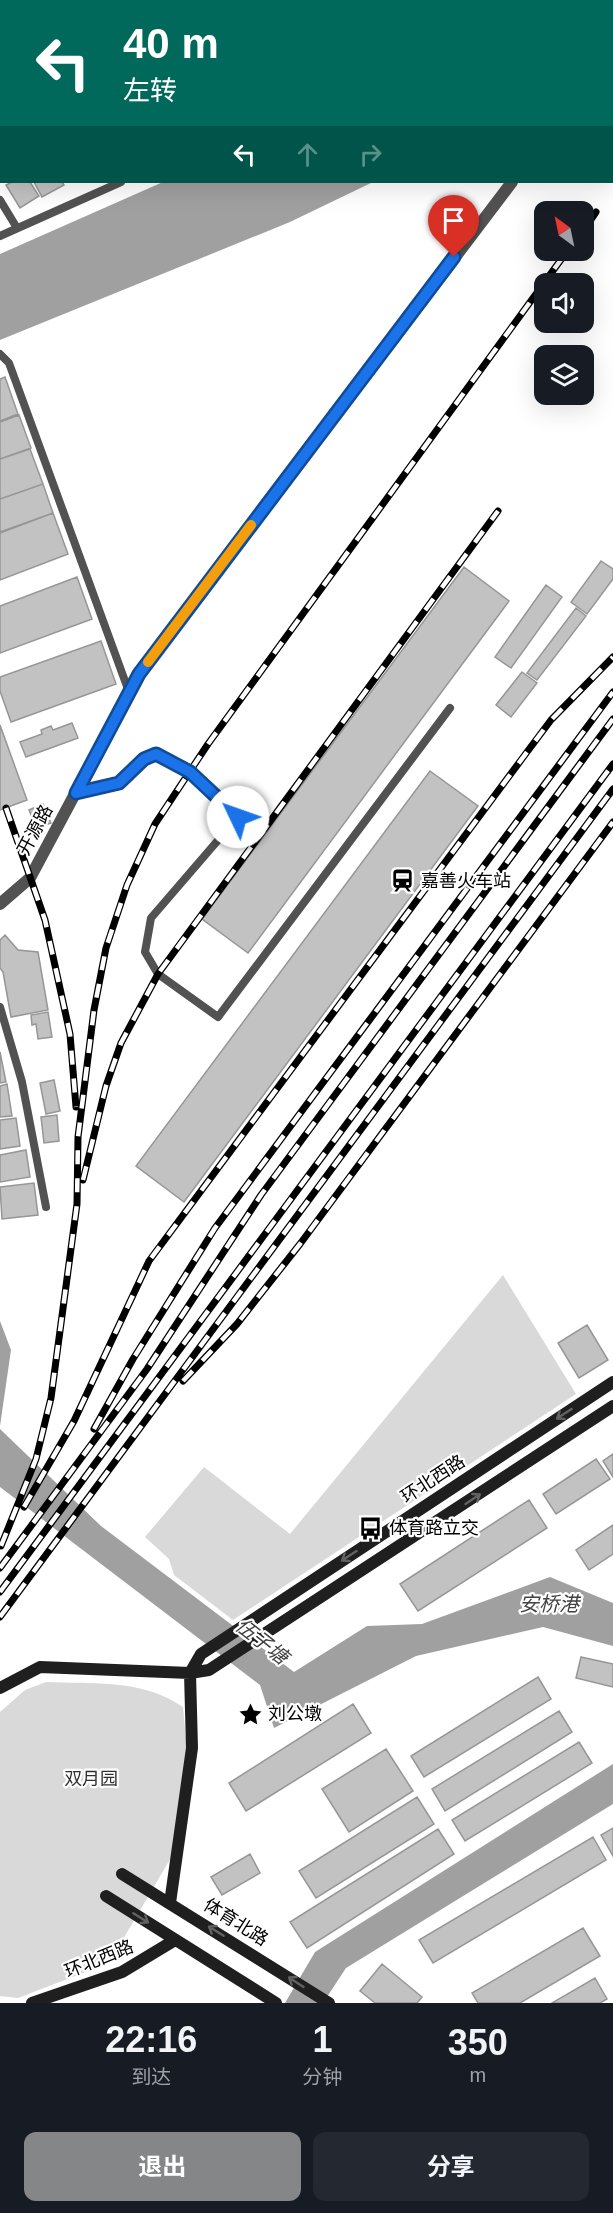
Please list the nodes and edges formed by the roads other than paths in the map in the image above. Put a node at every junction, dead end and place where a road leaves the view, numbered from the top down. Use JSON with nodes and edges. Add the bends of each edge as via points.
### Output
{"nodes":[{"id":1,"x":119,"y":183,"type":"edge"},
{"id":2,"x":511,"y":183,"type":"edge"},
{"id":3,"x":0,"y":200,"type":"edge"},
{"id":4,"x":17,"y":228,"type":"junction"},
{"id":5,"x":0,"y":236,"type":"edge"},
{"id":6,"x":0,"y":354,"type":"edge"},
{"id":7,"x":129,"y":693,"type":"junction"},
{"id":8,"x":450,"y":708,"type":"dead end"},
{"id":9,"x":76,"y":793,"type":"junction"},
{"id":10,"x":0,"y":904,"type":"edge"},
{"id":11,"x":0,"y":1007,"type":"edge"},
{"id":12,"x":46,"y":1207,"type":"dead end"},
{"id":13,"x":613,"y":1382,"type":"edge"},
{"id":14,"x":613,"y":1406,"type":"edge"},
{"id":15,"x":189,"y":1673,"type":"junction"},
{"id":16,"x":0,"y":1688,"type":"edge"},
{"id":17,"x":122,"y":1874,"type":"tunnel mouth"},
{"id":18,"x":106,"y":1896,"type":"tunnel mouth"},
{"id":19,"x":170,"y":1903,"type":"junction"},
{"id":20,"x":175,"y":1940,"type":"junction"},
{"id":21,"x":32,"y":2003,"type":"edge"},
{"id":22,"x":276,"y":2003,"type":"edge"},
{"id":23,"x":329,"y":2003,"type":"edge"}],
"edges":[{"from":1,"to":4,"type":"lane"},
{"from":2,"to":7,"type":"street","name":"开源路","via":[[146,664]]},
{"from":3,"to":4,"type":"lane"},
{"from":4,"to":5,"type":"lane"},
{"from":6,"to":7,"type":"lane","via":[[9,363]]},
{"from":7,"to":9,"type":"street","name":"开源路"},
{"from":8,"to":9,"type":"lane","via":[[219,1017],[158,974],[145,952],[151,918],[238,817],[190,772],[156,754],[144,759],[119,783]]},
{"from":9,"to":10,"type":"street","name":"开源路","via":[[30,878]]},
{"from":11,"to":12,"type":"lane","via":[[22,1082]]},
{"from":13,"to":15,"type":"street","name":"环北西路","one_way":true,"via":[[201,1654]]},
{"from":15,"to":14,"type":"street","one_way":true,"via":[[208,1670]]},
{"from":15,"to":16,"type":"street","via":[[40,1667]]},
{"from":15,"to":19,"type":"street","via":[[192,1748]]},
{"from":17,"to":19,"type":"street","name":"体育北路"},
{"from":18,"to":20,"type":"street","one_way":true},
{"from":23,"to":19,"type":"street","name":"体育北路","one_way":true},
{"from":20,"to":21,"type":"street","name":"环北西路","via":[[122,1972]]},
{"from":20,"to":22,"type":"street"}]}
